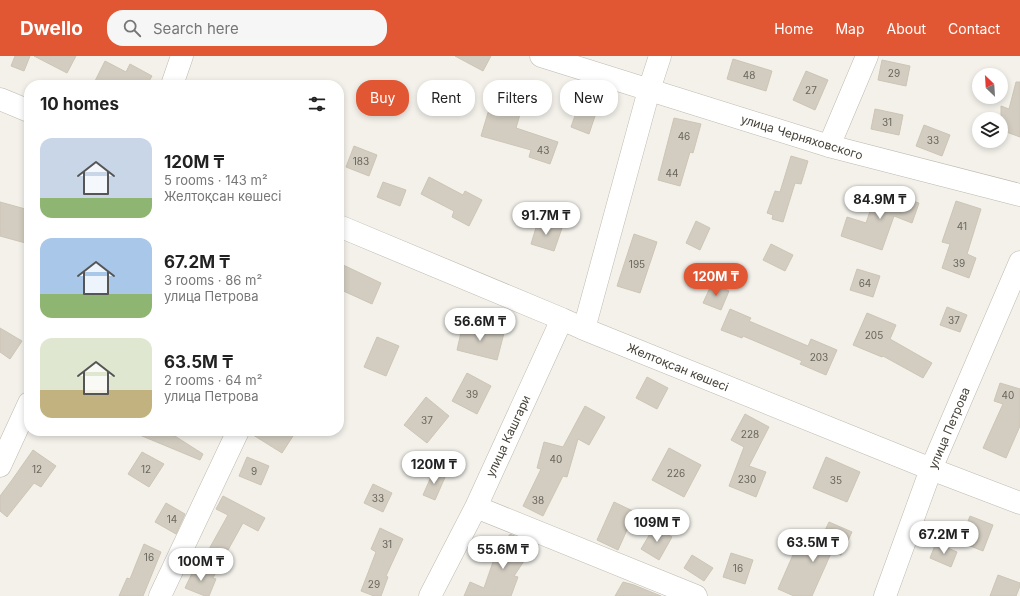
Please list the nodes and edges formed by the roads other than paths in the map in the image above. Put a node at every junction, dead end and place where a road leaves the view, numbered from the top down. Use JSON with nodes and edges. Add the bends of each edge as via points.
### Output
{"nodes":[{"id":1,"x":182,"y":56,"type":"edge"},
{"id":2,"x":541,"y":56,"type":"edge"},
{"id":3,"x":660,"y":56,"type":"edge"},
{"id":4,"x":867,"y":56,"type":"edge"},
{"id":5,"x":174,"y":80,"type":"edge"},
{"id":6,"x":649,"y":90,"type":"junction"},
{"id":7,"x":0,"y":99,"type":"edge"},
{"id":8,"x":24,"y":109,"type":"edge"},
{"id":9,"x":829,"y":146,"type":"junction"},
{"id":10,"x":1020,"y":195,"type":"edge"},
{"id":11,"x":344,"y":228,"type":"edge"},
{"id":12,"x":1020,"y":262,"type":"edge"},
{"id":13,"x":562,"y":319,"type":"junction"},
{"id":14,"x":584,"y":329,"type":"junction"},
{"id":15,"x":24,"y":414,"type":"edge"},
{"id":16,"x":236,"y":436,"type":"edge"},
{"id":17,"x":0,"y":466,"type":"edge"},
{"id":18,"x":931,"y":470,"type":"junction"},
{"id":19,"x":1020,"y":503,"type":"edge"},
{"id":20,"x":476,"y":507,"type":"junction"},
{"id":21,"x":666,"y":591,"type":"edge"},
{"id":22,"x":160,"y":596,"type":"edge"},
{"id":23,"x":430,"y":596,"type":"edge"},
{"id":24,"x":696,"y":596,"type":"edge"},
{"id":25,"x":885,"y":596,"type":"edge"}],
"edges":[{"from":1,"to":5,"type":"street"},
{"from":2,"to":6,"type":"street","name":"улица Черняховского"},
{"from":3,"to":6,"type":"street"},
{"from":4,"to":9,"type":"street"},
{"from":6,"to":9,"type":"street","name":"улица Черняховского"},
{"from":6,"to":14,"type":"street"},
{"from":7,"to":8,"type":"street"},
{"from":9,"to":10,"type":"street","name":"улица Черняховского"},
{"from":11,"to":13,"type":"street","name":"Желтоқсан көшесі"},
{"from":12,"to":18,"type":"street","name":"улица Петрова"},
{"from":13,"to":14,"type":"street","name":"Желтоқсан көшесі"},
{"from":13,"to":20,"type":"street","name":"улица Кашгари"},
{"from":14,"to":18,"type":"street","name":"Желтоқсан көшесі"},
{"from":15,"to":17,"type":"street"},
{"from":16,"to":22,"type":"street"},
{"from":18,"to":19,"type":"street","name":"Желтоқсан көшесі"},
{"from":18,"to":25,"type":"street","name":"улица Петрова"},
{"from":20,"to":21,"type":"street"},
{"from":20,"to":23,"type":"street","name":"улица Кашгари"},
{"from":21,"to":24,"type":"street"}]}
